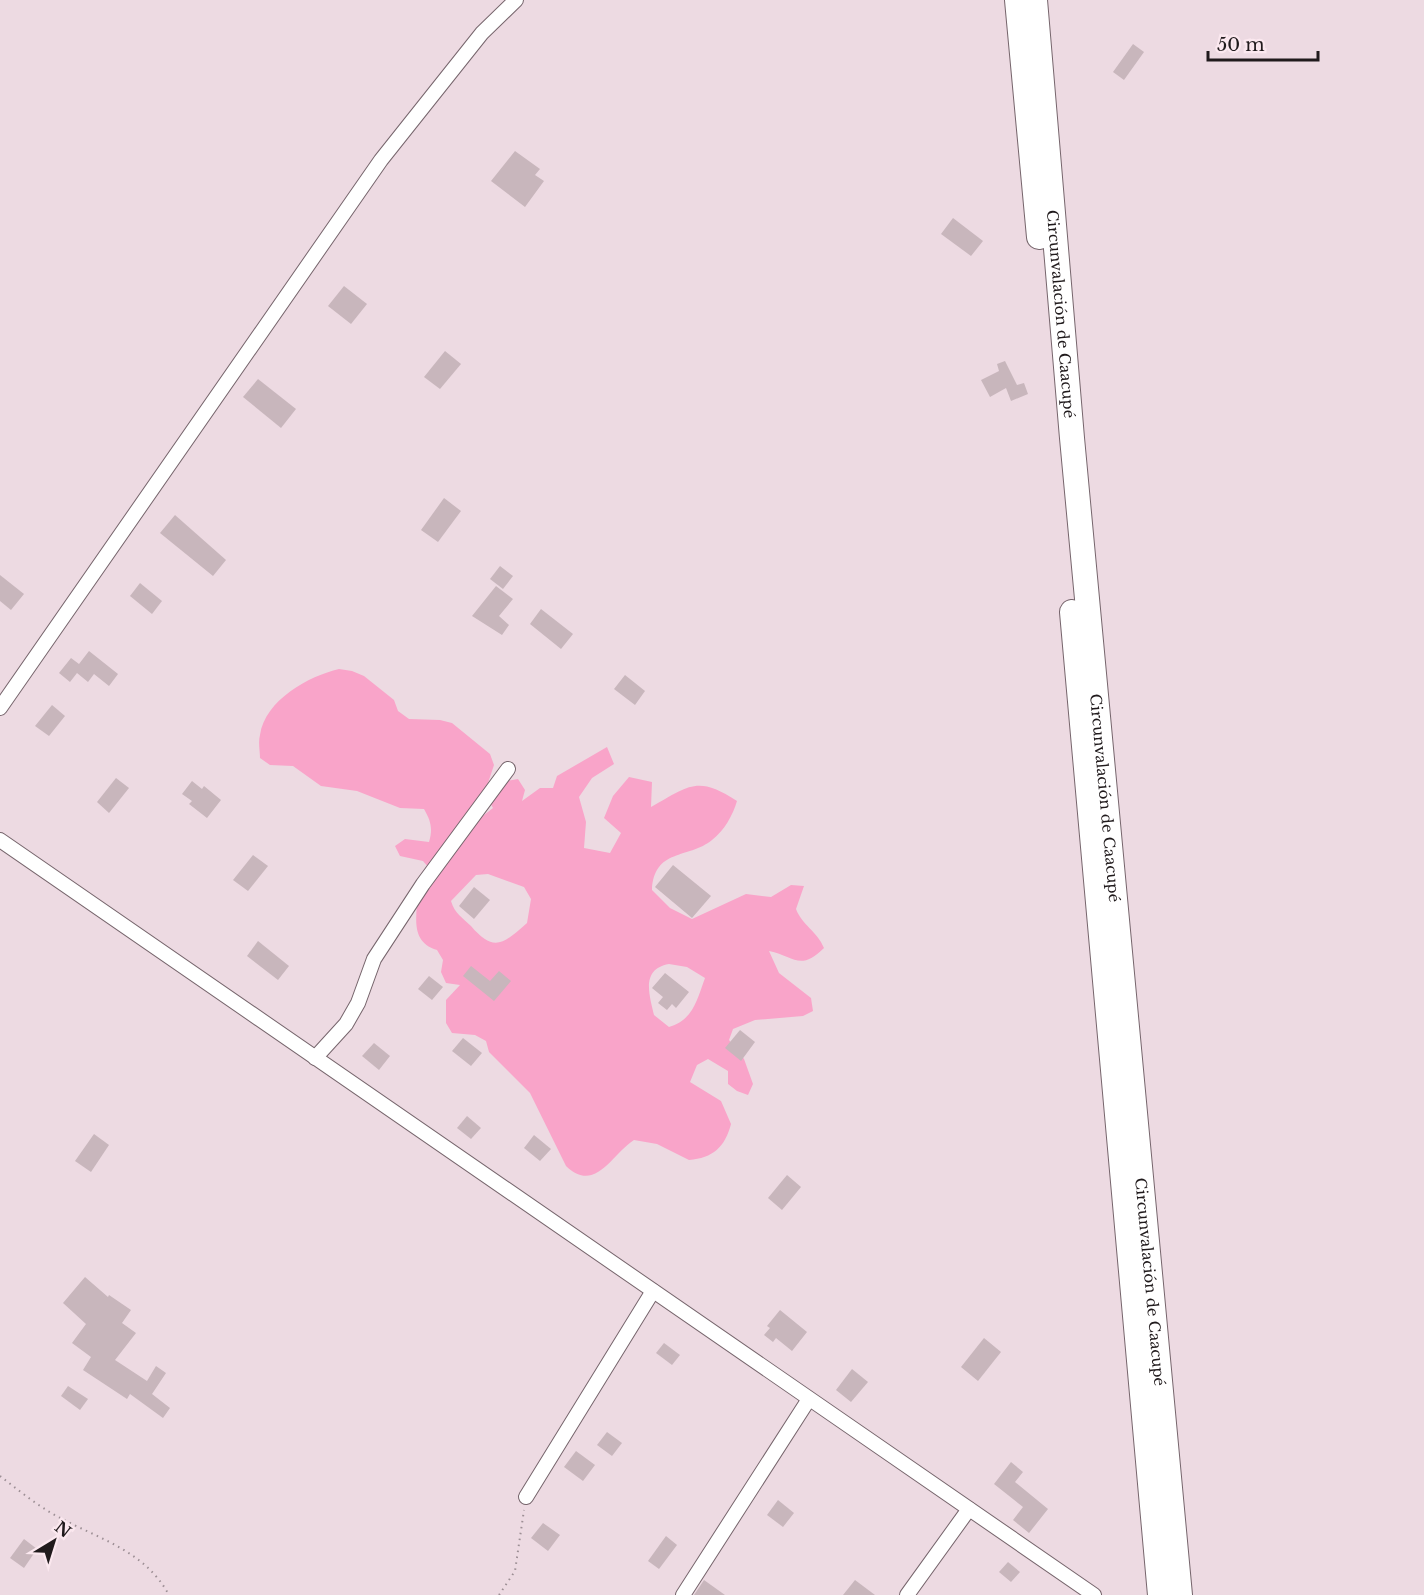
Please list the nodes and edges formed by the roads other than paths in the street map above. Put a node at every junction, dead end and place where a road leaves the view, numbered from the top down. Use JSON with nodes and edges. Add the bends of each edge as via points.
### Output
{"nodes":[{"id":1,"x":516,"y":0,"type":"edge"},
{"id":2,"x":1017,"y":0,"type":"edge"},
{"id":3,"x":1035,"y":0,"type":"edge"},
{"id":4,"x":0,"y":708,"type":"edge"},
{"id":5,"x":508,"y":769,"type":"dead end"},
{"id":6,"x":0,"y":840,"type":"edge"},
{"id":7,"x":315,"y":1058,"type":"junction"},
{"id":8,"x":653,"y":1291,"type":"junction"},
{"id":9,"x":809,"y":1399,"type":"junction"},
{"id":10,"x":526,"y":1497,"type":"road end"},
{"id":11,"x":969,"y":1509,"type":"junction"},
{"id":12,"x":683,"y":1595,"type":"edge"},
{"id":13,"x":908,"y":1595,"type":"edge"},
{"id":14,"x":1094,"y":1595,"type":"edge"},
{"id":15,"x":1160,"y":1595,"type":"edge"},
{"id":16,"x":1180,"y":1595,"type":"edge"}],
"edges":[{"from":1,"to":4,"type":"street","via":[[482,33],[381,160]]},
{"from":2,"to":15,"type":"highway","name":"Circunvalación de Caacupé"},
{"from":3,"to":16,"type":"highway","name":"Circunvalación de Caacupé"},
{"from":5,"to":7,"type":"street","via":[[423,884],[374,959],[346,1024]]},
{"from":6,"to":7,"type":"street"},
{"from":7,"to":8,"type":"street"},
{"from":8,"to":9,"type":"street"},
{"from":8,"to":10,"type":"street"},
{"from":9,"to":11,"type":"street"},
{"from":9,"to":12,"type":"street"},
{"from":11,"to":13,"type":"street"},
{"from":11,"to":14,"type":"street"}]}
